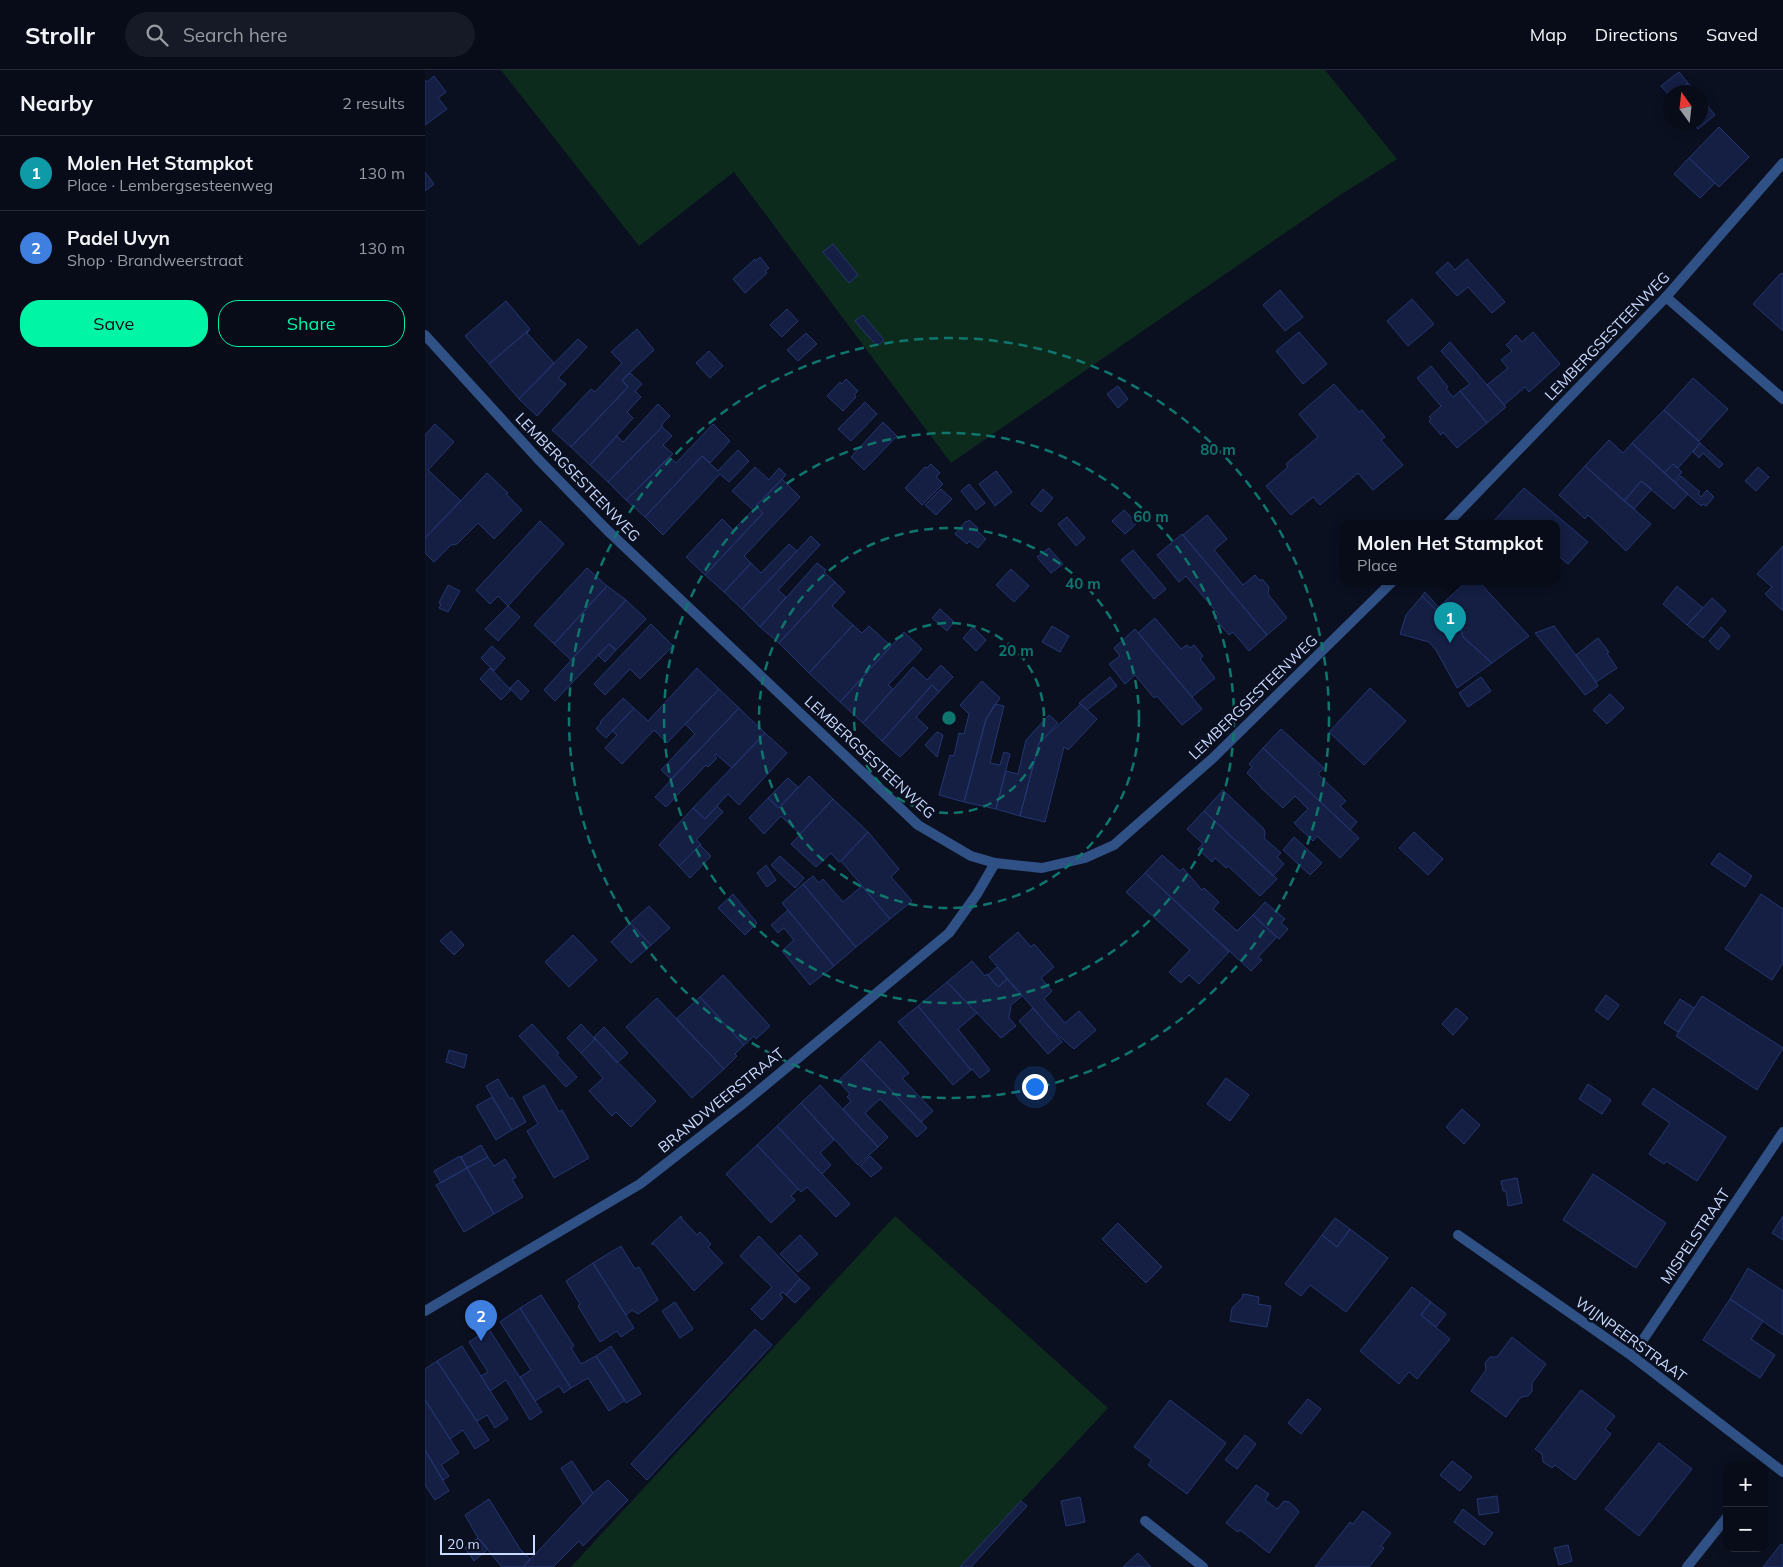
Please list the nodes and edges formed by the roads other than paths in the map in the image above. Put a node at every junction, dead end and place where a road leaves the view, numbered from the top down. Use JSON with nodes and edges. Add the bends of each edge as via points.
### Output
{"nodes":[{"id":1,"x":1783,"y":163,"type":"edge"},
{"id":2,"x":1666,"y":297,"type":"junction"},
{"id":3,"x":425,"y":335,"type":"edge"},
{"id":4,"x":1783,"y":399,"type":"edge"},
{"id":5,"x":1451,"y":520,"type":"edge"},
{"id":6,"x":1389,"y":585,"type":"edge"},
{"id":7,"x":995,"y":863,"type":"junction"},
{"id":8,"x":1783,"y":1132,"type":"edge"},
{"id":9,"x":1458,"y":1235,"type":"dead end"},
{"id":10,"x":425,"y":1311,"type":"edge"},
{"id":11,"x":1632,"y":1356,"type":"junction"},
{"id":12,"x":1762,"y":1462,"type":"edge"},
{"id":13,"x":1768,"y":1466,"type":"edge"},
{"id":14,"x":1783,"y":1472,"type":"edge"},
{"id":15,"x":1145,"y":1521,"type":"dead end"},
{"id":16,"x":1723,"y":1522,"type":"edge"},
{"id":17,"x":1203,"y":1567,"type":"edge"},
{"id":18,"x":1687,"y":1567,"type":"edge"}],
"edges":[{"from":1,"to":2,"type":"street","name":"LEMBERGSESTEENWEG"},
{"from":2,"to":4,"type":"street"},
{"from":2,"to":5,"type":"street","name":"LEMBERGSESTEENWEG"},
{"from":3,"to":7,"type":"street","name":"LEMBERGSESTEENWEG","via":[[607,530],[918,825],[971,856]]},
{"from":6,"to":7,"type":"street","name":"LEMBERGSESTEENWEG","via":[[1213,758],[1114,845],[1085,858],[1042,868]]},
{"from":7,"to":10,"type":"street","name":"BRANDWEERSTRAAT","via":[[949,933],[745,1102],[640,1184]]},
{"from":8,"to":11,"type":"street","name":"MISPELSTRAAT"},
{"from":9,"to":11,"type":"street","name":"WIJNPEERSTRAAT"},
{"from":11,"to":12,"type":"street","name":"WIJNPEERSTRAAT"},
{"from":13,"to":14,"type":"street","name":"WIJNPEERSTRAAT"},
{"from":15,"to":17,"type":"street"},
{"from":16,"to":18,"type":"street"}]}
